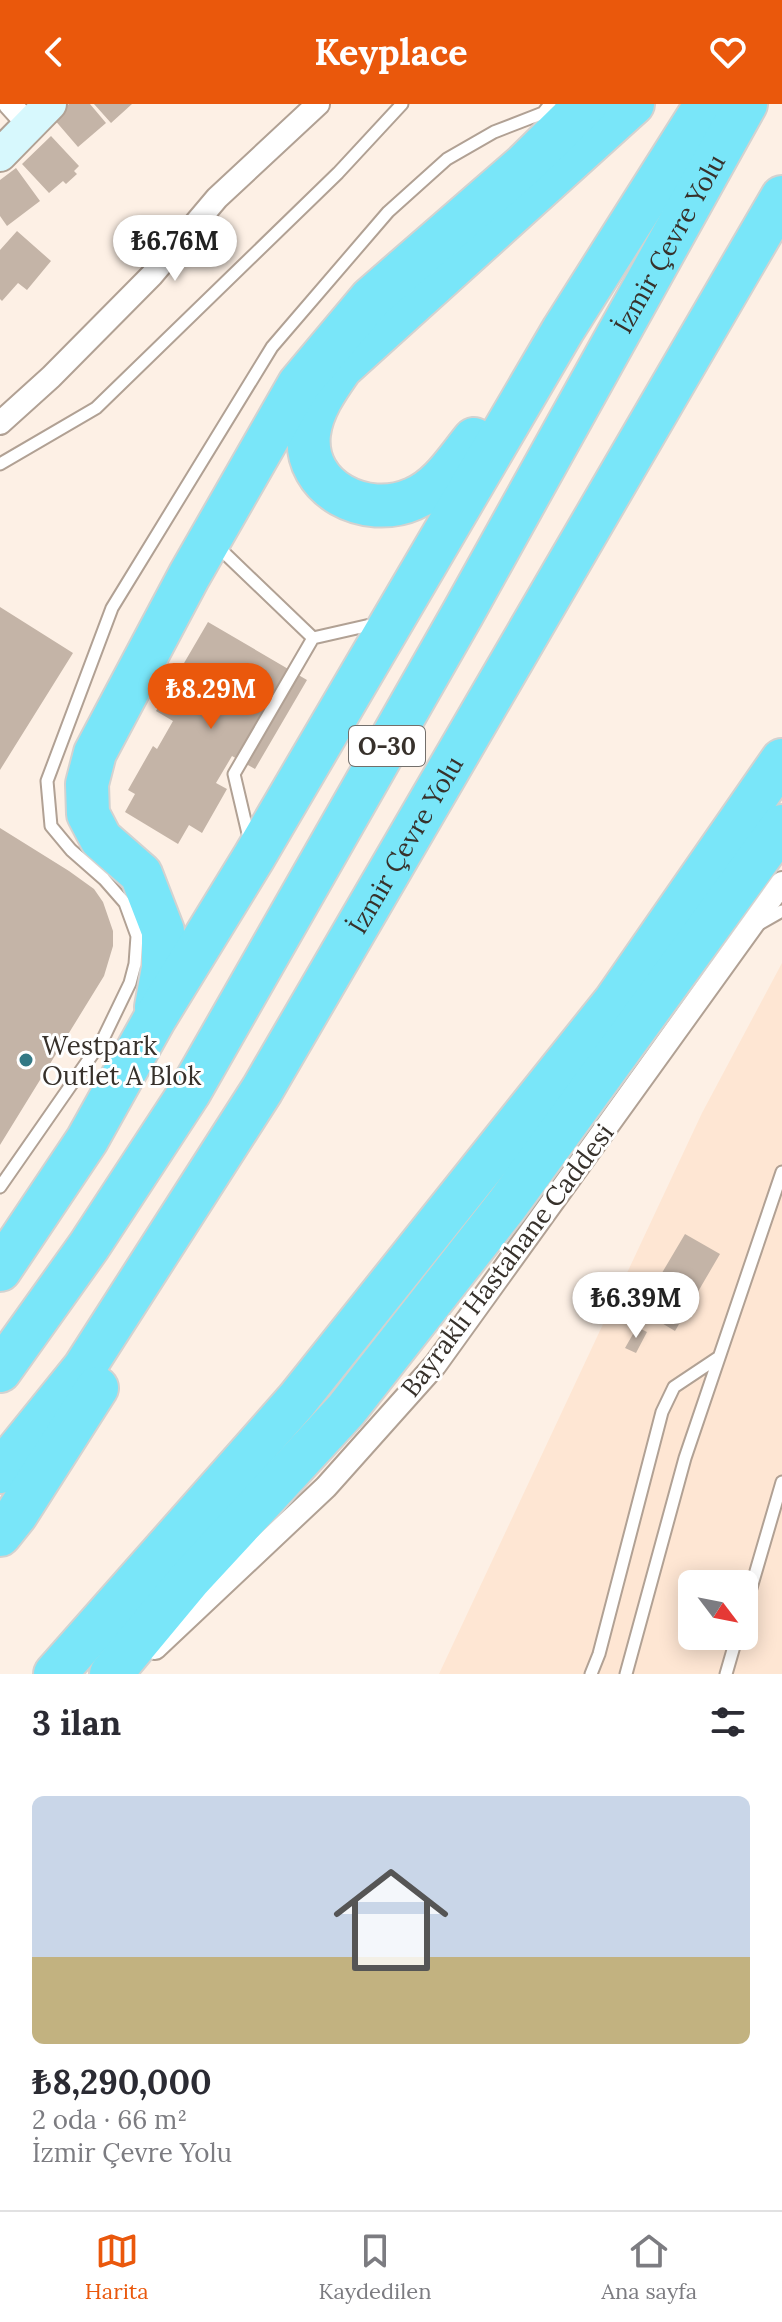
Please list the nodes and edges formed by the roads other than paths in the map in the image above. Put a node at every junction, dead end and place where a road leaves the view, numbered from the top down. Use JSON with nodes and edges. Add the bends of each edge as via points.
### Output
{"nodes":[{"id":1,"x":318,"y":104,"type":"edge"},
{"id":2,"x":402,"y":104,"type":"edge"},
{"id":3,"x":550,"y":104,"type":"edge"},
{"id":4,"x":586,"y":104,"type":"edge"},
{"id":5,"x":633,"y":104,"type":"edge"},
{"id":6,"x":706,"y":104,"type":"edge"},
{"id":7,"x":746,"y":104,"type":"edge"},
{"id":8,"x":30,"y":111,"type":"edge"},
{"id":9,"x":0,"y":155,"type":"edge"},
{"id":10,"x":782,"y":197,"type":"edge"},
{"id":11,"x":563,"y":330,"type":"junction"},
{"id":12,"x":0,"y":423,"type":"edge"},
{"id":13,"x":0,"y":464,"type":"edge"},
{"id":14,"x":210,"y":539,"type":"junction"},
{"id":15,"x":391,"y":620,"type":"junction"},
{"id":16,"x":313,"y":638,"type":"junction"},
{"id":17,"x":782,"y":760,"type":"edge"},
{"id":18,"x":782,"y":826,"type":"edge"},
{"id":19,"x":254,"y":857,"type":"junction"},
{"id":20,"x":782,"y":883,"type":"edge"},
{"id":21,"x":782,"y":911,"type":"edge"},
{"id":22,"x":746,"y":932,"type":"junction"},
{"id":23,"x":154,"y":1020,"type":"junction"},
{"id":24,"x":262,"y":1090,"type":"junction"},
{"id":25,"x":782,"y":1172,"type":"edge"},
{"id":26,"x":0,"y":1187,"type":"edge"},
{"id":27,"x":0,"y":1270,"type":"edge"},
{"id":28,"x":719,"y":1357,"type":"junction"},
{"id":29,"x":0,"y":1371,"type":"edge"},
{"id":30,"x":0,"y":1472,"type":"edge"},
{"id":31,"x":782,"y":1482,"type":"edge"},
{"id":32,"x":0,"y":1535,"type":"edge"},
{"id":33,"x":756,"y":1570,"type":"edge"},
{"id":34,"x":733,"y":1650,"type":"edge"},
{"id":35,"x":55,"y":1674,"type":"edge"},
{"id":36,"x":111,"y":1674,"type":"edge"},
{"id":37,"x":128,"y":1674,"type":"edge"},
{"id":38,"x":591,"y":1674,"type":"edge"},
{"id":39,"x":626,"y":1674,"type":"edge"},
{"id":40,"x":726,"y":1674,"type":"edge"}],
"edges":[{"from":1,"to":12,"type":"street","via":[[217,198],[152,275]]},
{"from":2,"to":13,"type":"lane","via":[[96,408]]},
{"from":3,"to":26,"type":"lane","via":[[543,113],[494,132],[447,159],[388,212],[272,347],[112,608],[47,781],[51,826],[125,903],[137,936],[135,964],[103,1039]]},
{"from":4,"to":14,"type":"highway","via":[[371,298],[299,384]]},
{"from":5,"to":11,"type":"highway","via":[[341,368],[320,398],[309,434],[312,464],[341,497],[386,506],[412,500],[439,483]]},
{"from":6,"to":11,"type":"highway"},
{"from":7,"to":29,"type":"highway","name":"İzmir Çevre Yolu","number":"O-30","via":[[189,1093]]},
{"from":8,"to":9,"type":"street"},
{"from":10,"to":24,"type":"highway","name":"İzmir Çevre Yolu","number":"O-30"},
{"from":11,"to":15,"type":"highway"},
{"from":14,"to":16,"type":"lane"},
{"from":14,"to":23,"type":"highway","via":[[95,753],[87,784],[88,814],[101,839],[141,874],[163,931]]},
{"from":15,"to":16,"type":"lane"},
{"from":15,"to":19,"type":"highway"},
{"from":16,"to":19,"type":"lane","via":[[234,774]]},
{"from":17,"to":35,"type":"highway","via":[[615,1001],[297,1400]]},
{"from":18,"to":36,"type":"highway","via":[[507,1205],[355,1398]]},
{"from":19,"to":23,"type":"highway"},
{"from":20,"to":22,"type":"street","name":"Bayraklı Hastahane Caddesi"},
{"from":21,"to":22,"type":"lane"},
{"from":22,"to":37,"type":"street","name":"Bayraklı Hastahane Caddesi","via":[[435,1365],[326,1487]]},
{"from":23,"to":27,"type":"highway","via":[[87,1140]]},
{"from":24,"to":30,"type":"highway","name":"İzmir Çevre Yolu","number":"O-30","via":[[84,1368]]},
{"from":24,"to":32,"type":"highway","via":[[135,1330]]},
{"from":25,"to":28,"type":"lane"},
{"from":28,"to":38,"type":"lane","via":[[674,1387],[662,1412]]},
{"from":28,"to":39,"type":"lane","via":[[685,1458]]},
{"from":31,"to":33,"type":"lane"},
{"from":34,"to":40,"type":"lane"}]}
